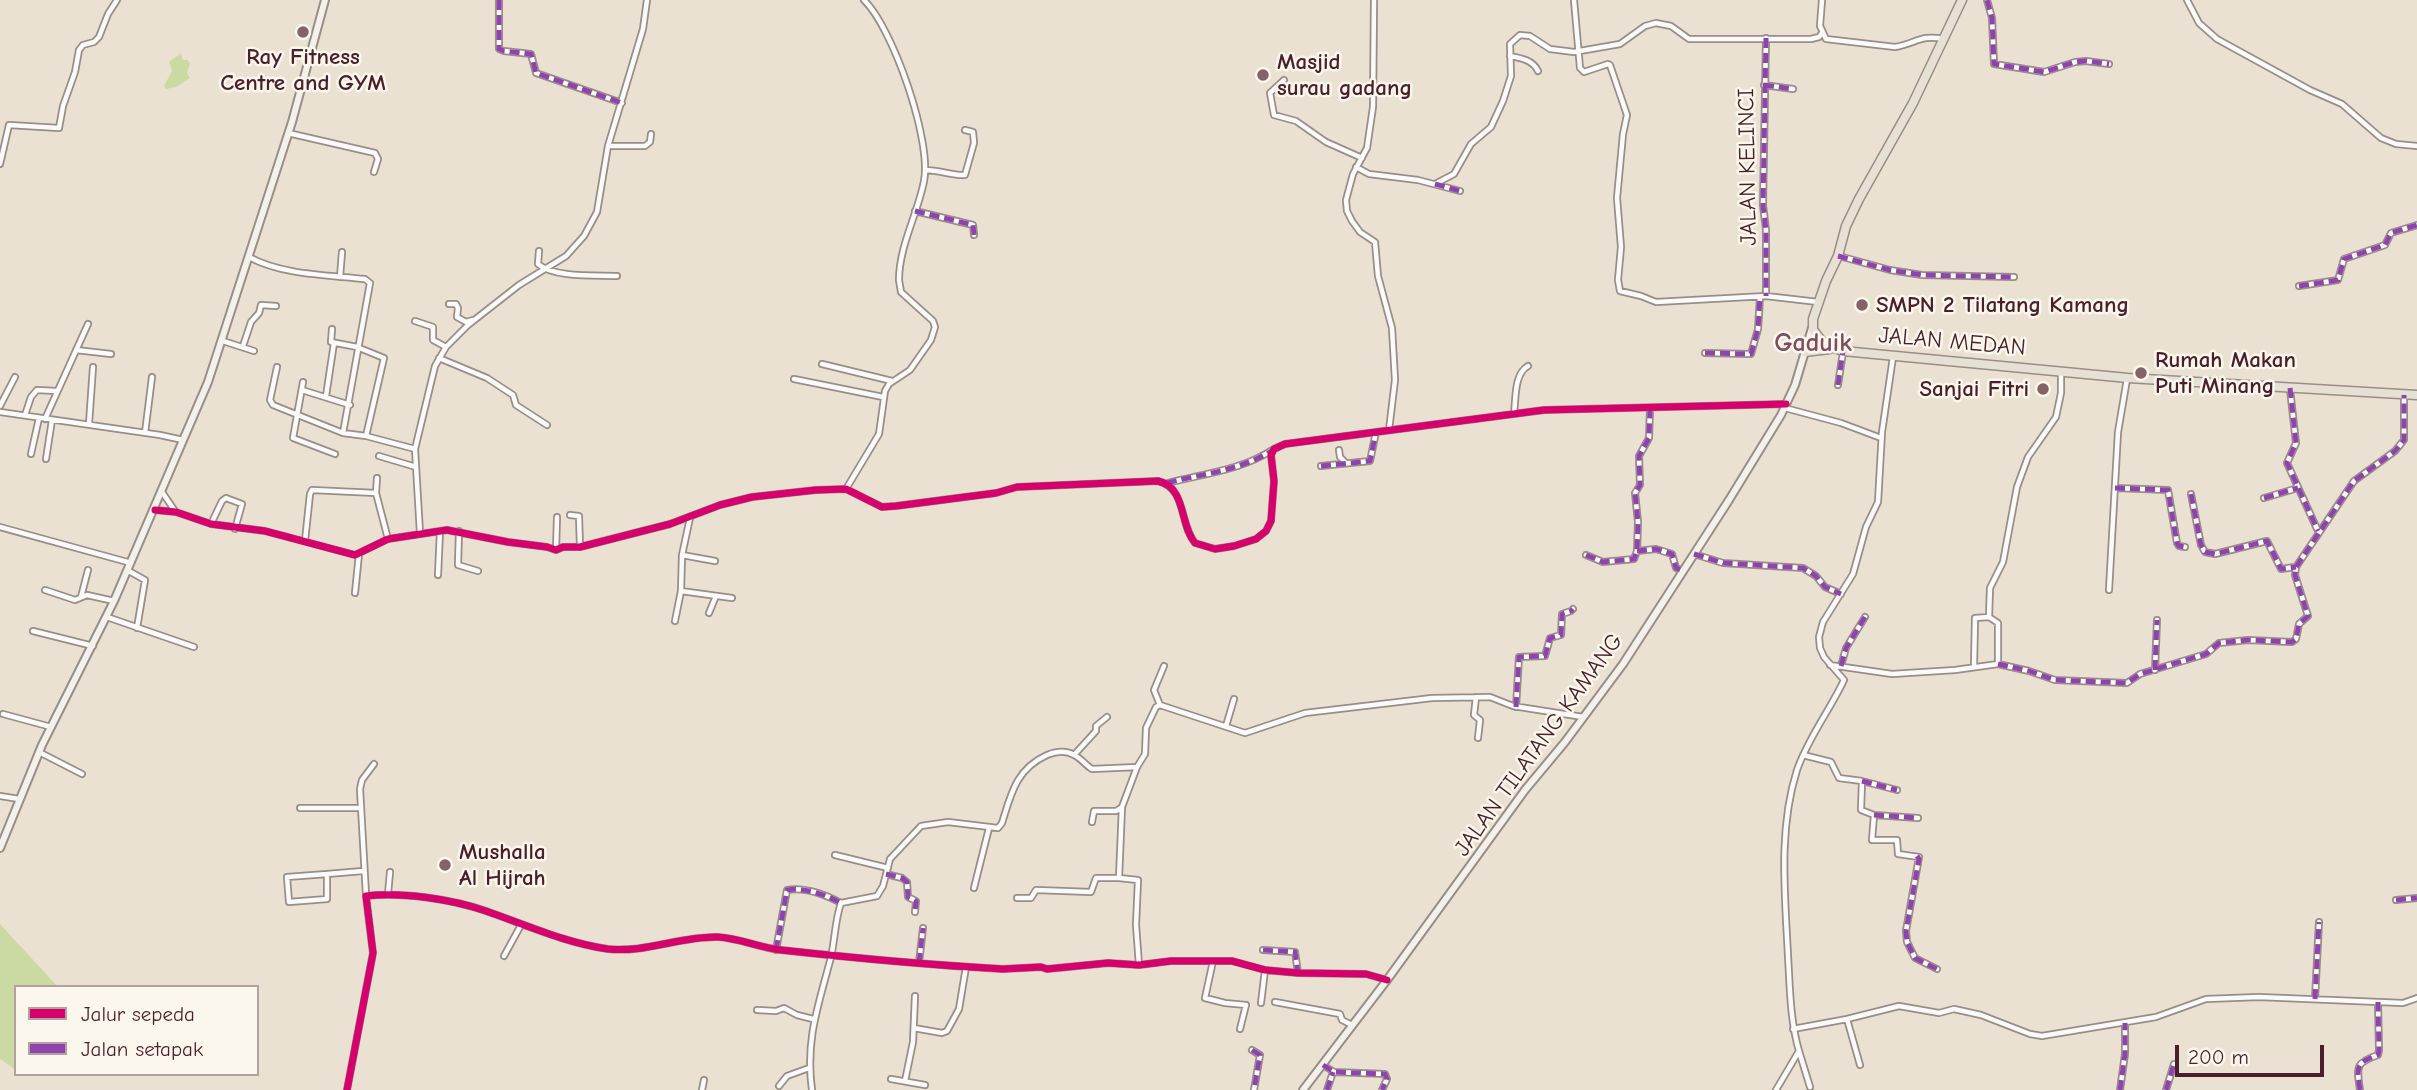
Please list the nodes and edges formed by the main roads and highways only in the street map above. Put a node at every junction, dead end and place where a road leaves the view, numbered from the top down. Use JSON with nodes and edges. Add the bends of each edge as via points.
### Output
{"nodes":[{"id":1,"x":1962,"y":0,"type":"edge"},
{"id":2,"x":1832,"y":349,"type":"junction"},
{"id":3,"x":1805,"y":352,"type":"road end"},
{"id":4,"x":2417,"y":395,"type":"edge"}],
"edges":[{"from":1,"to":2,"type":"highway","via":[[1846,226],[1812,326],[1820,341]]},
{"from":2,"to":3,"type":"highway","name":"JALAN MEDAN"},
{"from":2,"to":4,"type":"highway","name":"JALAN MEDAN","via":[[2062,373]]}]}
